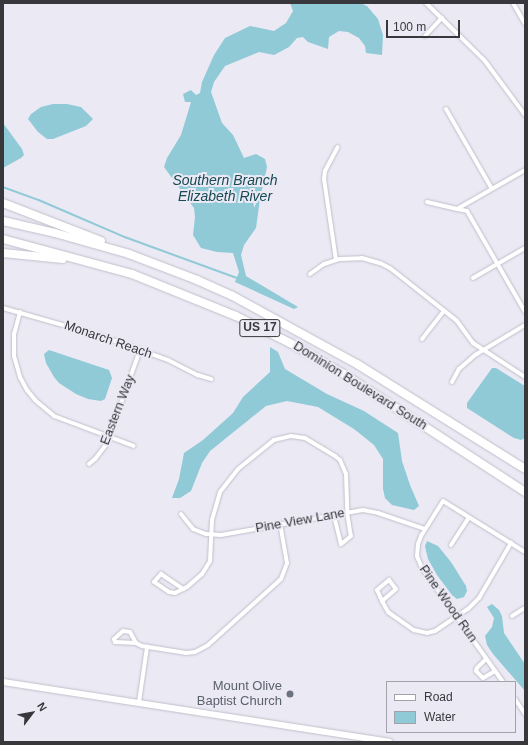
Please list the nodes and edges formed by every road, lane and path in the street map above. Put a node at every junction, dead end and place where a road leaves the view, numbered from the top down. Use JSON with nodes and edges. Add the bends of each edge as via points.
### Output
{"nodes":[{"id":1,"x":513,"y":3,"type":"edge"},
{"id":2,"x":428,"y":4,"type":"edge"},
{"id":3,"x":442,"y":18,"type":"junction"},
{"id":4,"x":525,"y":24,"type":"edge"},
{"id":5,"x":424,"y":36,"type":"dead end"},
{"id":6,"x":446,"y":109,"type":"dead end"},
{"id":7,"x":525,"y":115,"type":"edge"},
{"id":8,"x":338,"y":147,"type":"dead end"},
{"id":9,"x":525,"y":170,"type":"edge"},
{"id":10,"x":492,"y":188,"type":"junction"},
{"id":11,"x":427,"y":202,"type":"dead end"},
{"id":12,"x":3,"y":203,"type":"edge"},
{"id":13,"x":457,"y":209,"type":"junction"},
{"id":14,"x":3,"y":221,"type":"edge"},
{"id":15,"x":3,"y":239,"type":"edge"},
{"id":16,"x":525,"y":248,"type":"edge"},
{"id":17,"x":3,"y":253,"type":"edge"},
{"id":18,"x":129,"y":254,"type":"junction"},
{"id":19,"x":336,"y":260,"type":"junction"},
{"id":20,"x":88,"y":261,"type":"junction"},
{"id":21,"x":498,"y":264,"type":"junction"},
{"id":22,"x":310,"y":274,"type":"dead end"},
{"id":23,"x":473,"y":278,"type":"dead end"},
{"id":24,"x":3,"y":308,"type":"edge"},
{"id":25,"x":444,"y":311,"type":"junction"},
{"id":26,"x":20,"y":312,"type":"junction"},
{"id":27,"x":525,"y":312,"type":"edge"},
{"id":28,"x":525,"y":326,"type":"edge"},
{"id":29,"x":422,"y":339,"type":"dead end"},
{"id":30,"x":140,"y":350,"type":"junction"},
{"id":31,"x":482,"y":350,"type":"junction"},
{"id":32,"x":525,"y":377,"type":"edge"},
{"id":33,"x":211,"y":379,"type":"dead end"},
{"id":34,"x":452,"y":382,"type":"dead end"},
{"id":35,"x":109,"y":437,"type":"junction"},
{"id":36,"x":134,"y":446,"type":"dead end"},
{"id":37,"x":89,"y":464,"type":"dead end"},
{"id":38,"x":523,"y":467,"type":"edge"},
{"id":39,"x":525,"y":492,"type":"edge"},
{"id":40,"x":347,"y":512,"type":"junction"},
{"id":41,"x":181,"y":514,"type":"dead end"},
{"id":42,"x":334,"y":515,"type":"junction"},
{"id":43,"x":469,"y":517,"type":"junction"},
{"id":44,"x":280,"y":524,"type":"junction"},
{"id":45,"x":425,"y":529,"type":"junction"},
{"id":46,"x":212,"y":534,"type":"junction"},
{"id":47,"x":511,"y":543,"type":"junction"},
{"id":48,"x":451,"y":545,"type":"dead end"},
{"id":49,"x":525,"y":552,"type":"edge"},
{"id":50,"x":183,"y":589,"type":"junction"},
{"id":51,"x":382,"y":601,"type":"junction"},
{"id":52,"x":525,"y":608,"type":"edge"},
{"id":53,"x":512,"y":616,"type":"dead end"},
{"id":54,"x":456,"y":617,"type":"junction"},
{"id":55,"x":136,"y":643,"type":"junction"},
{"id":56,"x":147,"y":647,"type":"junction"},
{"id":57,"x":486,"y":659,"type":"junction"},
{"id":58,"x":495,"y":671,"type":"junction"},
{"id":59,"x":502,"y":681,"type":"edge"},
{"id":60,"x":3,"y":682,"type":"edge"},
{"id":61,"x":516,"y":701,"type":"edge"},
{"id":62,"x":139,"y":702,"type":"junction"},
{"id":63,"x":525,"y":714,"type":"edge"},
{"id":64,"x":389,"y":742,"type":"edge"}],
"edges":[{"from":1,"to":4,"type":"street"},
{"from":2,"to":3,"type":"street"},
{"from":3,"to":5,"type":"street"},
{"from":3,"to":7,"type":"street","via":[[488,64]]},
{"from":6,"to":10,"type":"street"},
{"from":8,"to":19,"type":"street","via":[[324,179]]},
{"from":9,"to":10,"type":"street"},
{"from":10,"to":13,"type":"street"},
{"from":11,"to":13,"type":"street"},
{"from":12,"to":18,"type":"highway"},
{"from":13,"to":21,"type":"street","via":[[468,211]]},
{"from":14,"to":18,"type":"highway","name":"Dominion Boulevard South","number":"US 17"},
{"from":15,"to":20,"type":"highway","name":"Dominion Boulevard South","number":"US 17"},
{"from":16,"to":21,"type":"street"},
{"from":17,"to":20,"type":"highway"},
{"from":18,"to":38,"type":"highway","name":"Dominion Boulevard South","number":"US 17","via":[[197,280],[280,320],[357,364]]},
{"from":19,"to":22,"type":"street","via":[[324,264]]},
{"from":19,"to":25,"type":"street","via":[[356,258],[380,263]]},
{"from":20,"to":39,"type":"highway","name":"Dominion Boulevard South","number":"US 17","via":[[183,293],[290,343],[356,382]]},
{"from":21,"to":23,"type":"street"},
{"from":21,"to":27,"type":"street"},
{"from":24,"to":26,"type":"street","name":"Monarch Reach"},
{"from":25,"to":29,"type":"street"},
{"from":25,"to":31,"type":"street","via":[[457,321],[473,343]]},
{"from":26,"to":30,"type":"street","name":"Monarch Reach"},
{"from":26,"to":35,"type":"street","via":[[14,334],[14,356],[27,390],[54,416]]},
{"from":28,"to":31,"type":"street"},
{"from":30,"to":33,"type":"street","name":"Monarch Reach"},
{"from":30,"to":35,"type":"street","name":"Eastern Way"},
{"from":31,"to":32,"type":"street"},
{"from":31,"to":34,"type":"street","via":[[459,368]]},
{"from":35,"to":36,"type":"street"},
{"from":35,"to":37,"type":"street","name":"Eastern Way","via":[[101,452]]},
{"from":40,"to":42,"type":"street","name":"Pine View Lane"},
{"from":40,"to":42,"type":"street","via":[[351,536],[341,544]]},
{"from":40,"to":45,"type":"street","name":"Pine View Lane","via":[[368,510]]},
{"from":40,"to":46,"type":"street","via":[[346,474],[340,460],[305,438],[284,436],[270,442],[230,476],[215,505]]},
{"from":41,"to":46,"type":"street","name":"Pine View Lane","via":[[193,529]]},
{"from":42,"to":44,"type":"street","name":"Pine View Lane"},
{"from":43,"to":45,"type":"street","name":"Pine Wood Run","via":[[443,502]]},
{"from":43,"to":47,"type":"street"},
{"from":43,"to":48,"type":"street"},
{"from":44,"to":46,"type":"street","name":"Pine View Lane","via":[[221,535]]},
{"from":44,"to":56,"type":"street","via":[[287,564],[279,581],[201,649],[186,653]]},
{"from":45,"to":54,"type":"street","name":"Pine Wood Run","via":[[418,544],[419,562]]},
{"from":46,"to":50,"type":"street","via":[[208,566]]},
{"from":47,"to":49,"type":"street"},
{"from":47,"to":54,"type":"street","via":[[479,598]]},
{"from":50,"to":50,"type":"street","via":[[161,574],[154,582],[169,592],[175,593]]},
{"from":51,"to":51,"type":"street","via":[[396,589],[389,580],[377,590]]},
{"from":51,"to":54,"type":"street","via":[[388,612],[419,632],[436,631]]},
{"from":52,"to":53,"type":"street"},
{"from":54,"to":57,"type":"street","name":"Pine Wood Run"},
{"from":55,"to":55,"type":"street","via":[[132,634],[123,631],[114,640]]},
{"from":55,"to":56,"type":"street"},
{"from":56,"to":62,"type":"street"},
{"from":57,"to":58,"type":"street","name":"Pine Wood Run"},
{"from":57,"to":58,"type":"street","via":[[476,671],[483,678]]},
{"from":58,"to":59,"type":"street","name":"Pine Wood Run"},
{"from":60,"to":62,"type":"street"},
{"from":61,"to":63,"type":"street"},
{"from":62,"to":64,"type":"street"}]}
